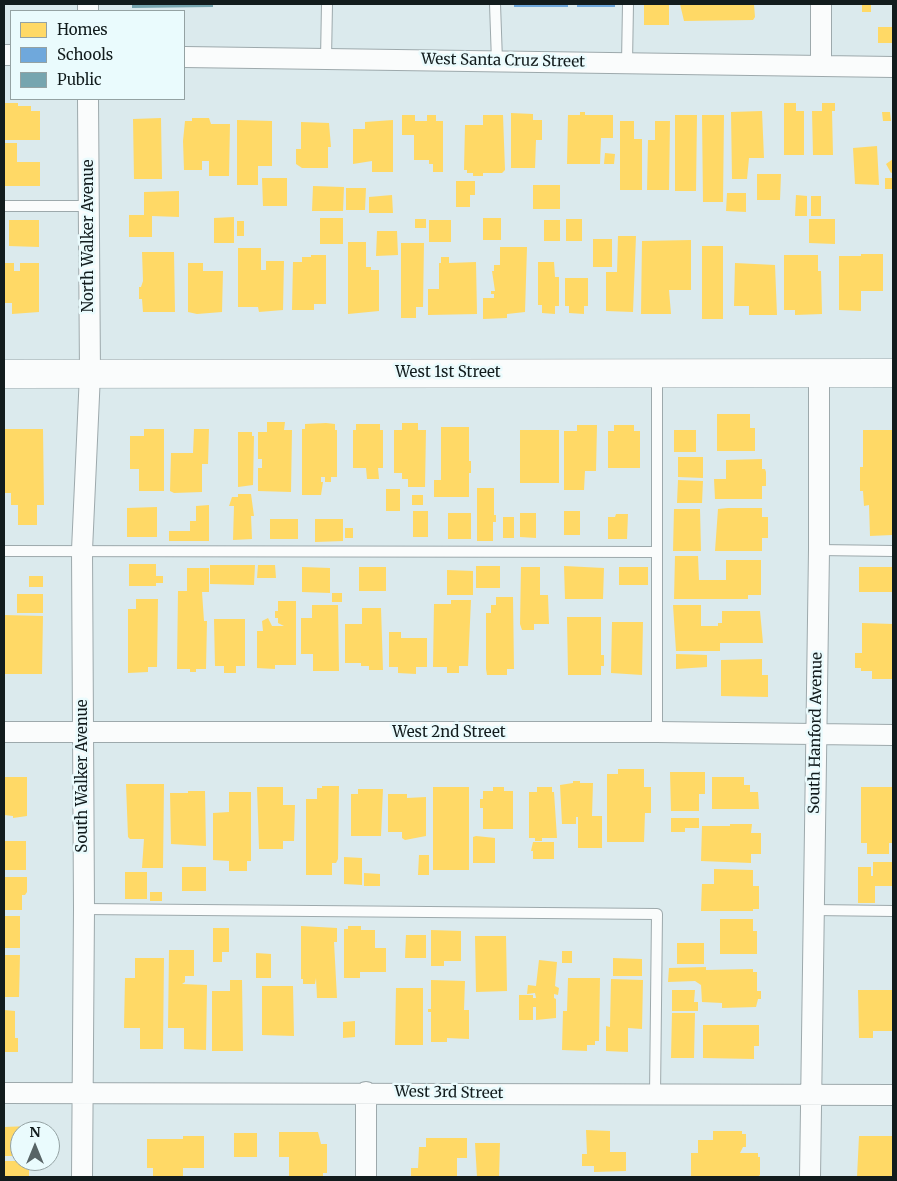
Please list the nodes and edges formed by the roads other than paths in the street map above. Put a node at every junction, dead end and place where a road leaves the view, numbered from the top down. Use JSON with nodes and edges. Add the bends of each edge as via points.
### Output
{"nodes":[{"id":1,"x":327,"y":4,"type":"edge"},
{"id":2,"x":495,"y":4,"type":"edge"},
{"id":3,"x":628,"y":4,"type":"edge"},
{"id":4,"x":821,"y":4,"type":"edge"},
{"id":5,"x":185,"y":57,"type":"edge"},
{"id":6,"x":326,"y":59,"type":"junction"},
{"id":7,"x":497,"y":61,"type":"junction"},
{"id":8,"x":628,"y":63,"type":"junction"},
{"id":9,"x":821,"y":65,"type":"junction"},
{"id":10,"x":893,"y":67,"type":"edge"},
{"id":11,"x":88,"y":100,"type":"edge"},
{"id":12,"x":4,"y":206,"type":"edge"},
{"id":13,"x":89,"y":206,"type":"junction"},
{"id":14,"x":657,"y":372,"type":"junction"},
{"id":15,"x":819,"y":372,"type":"junction"},
{"id":16,"x":893,"y":372,"type":"edge"},
{"id":17,"x":4,"y":374,"type":"edge"},
{"id":18,"x":90,"y":374,"type":"junction"},
{"id":19,"x":82,"y":550,"type":"junction"},
{"id":20,"x":819,"y":550,"type":"junction"},
{"id":21,"x":4,"y":551,"type":"edge"},
{"id":22,"x":893,"y":551,"type":"edge"},
{"id":23,"x":657,"y":552,"type":"junction"},
{"id":24,"x":4,"y":732,"type":"edge"},
{"id":25,"x":657,"y":732,"type":"junction"},
{"id":26,"x":83,"y":733,"type":"junction"},
{"id":27,"x":815,"y":734,"type":"junction"},
{"id":28,"x":893,"y":735,"type":"edge"},
{"id":29,"x":84,"y":909,"type":"junction"},
{"id":30,"x":814,"y":910,"type":"junction"},
{"id":31,"x":893,"y":911,"type":"edge"},
{"id":32,"x":366,"y":1092,"type":"junction"},
{"id":33,"x":4,"y":1093,"type":"edge"},
{"id":34,"x":82,"y":1093,"type":"junction"},
{"id":35,"x":811,"y":1094,"type":"junction"},
{"id":36,"x":655,"y":1095,"type":"junction"},
{"id":37,"x":893,"y":1095,"type":"edge"},
{"id":38,"x":82,"y":1177,"type":"edge"},
{"id":39,"x":366,"y":1177,"type":"edge"},
{"id":40,"x":810,"y":1177,"type":"edge"}],
"edges":[{"from":1,"to":6,"type":"lane"},
{"from":2,"to":7,"type":"lane"},
{"from":3,"to":8,"type":"lane"},
{"from":4,"to":9,"type":"street"},
{"from":5,"to":6,"type":"street","name":"West Santa Cruz Street"},
{"from":6,"to":7,"type":"street","name":"West Santa Cruz Street"},
{"from":7,"to":8,"type":"street","name":"West Santa Cruz Street"},
{"from":8,"to":9,"type":"street","name":"West Santa Cruz Street"},
{"from":9,"to":10,"type":"street","name":"West Santa Cruz Street"},
{"from":11,"to":13,"type":"street","name":"North Walker Avenue"},
{"from":12,"to":13,"type":"lane"},
{"from":13,"to":18,"type":"street","name":"North Walker Avenue"},
{"from":14,"to":15,"type":"street","name":"West 1st Street"},
{"from":14,"to":18,"type":"street","name":"West 1st Street"},
{"from":14,"to":23,"type":"lane"},
{"from":15,"to":16,"type":"street","name":"West 1st Street"},
{"from":15,"to":20,"type":"street","name":"South Hanford Avenue"},
{"from":17,"to":18,"type":"street","name":"West 1st Street"},
{"from":18,"to":19,"type":"street","name":"South Walker Avenue"},
{"from":19,"to":21,"type":"lane"},
{"from":19,"to":23,"type":"lane"},
{"from":19,"to":26,"type":"street","name":"South Walker Avenue"},
{"from":20,"to":22,"type":"lane"},
{"from":20,"to":27,"type":"street","name":"South Hanford Avenue"},
{"from":23,"to":25,"type":"lane"},
{"from":24,"to":26,"type":"street","name":"West 2nd Street"},
{"from":25,"to":26,"type":"street","name":"West 2nd Street"},
{"from":25,"to":27,"type":"street","name":"West 2nd Street"},
{"from":26,"to":29,"type":"street","name":"South Walker Avenue"},
{"from":27,"to":28,"type":"street","name":"West 2nd Street"},
{"from":27,"to":30,"type":"street","name":"South Hanford Avenue"},
{"from":29,"to":34,"type":"street","name":"South Walker Avenue"},
{"from":29,"to":36,"type":"lane","via":[[657,914]]},
{"from":30,"to":31,"type":"lane"},
{"from":30,"to":35,"type":"street","name":"South Hanford Avenue"},
{"from":32,"to":34,"type":"street","name":"West 3rd Street"},
{"from":32,"to":36,"type":"street","name":"West 3rd Street"},
{"from":32,"to":39,"type":"street"},
{"from":33,"to":34,"type":"street","name":"West 3rd Street"},
{"from":34,"to":38,"type":"street","name":"South Walker Avenue"},
{"from":35,"to":36,"type":"street","name":"West 3rd Street"},
{"from":35,"to":37,"type":"street","name":"West 3rd Street"},
{"from":35,"to":40,"type":"street","name":"South Hanford Avenue"}]}
